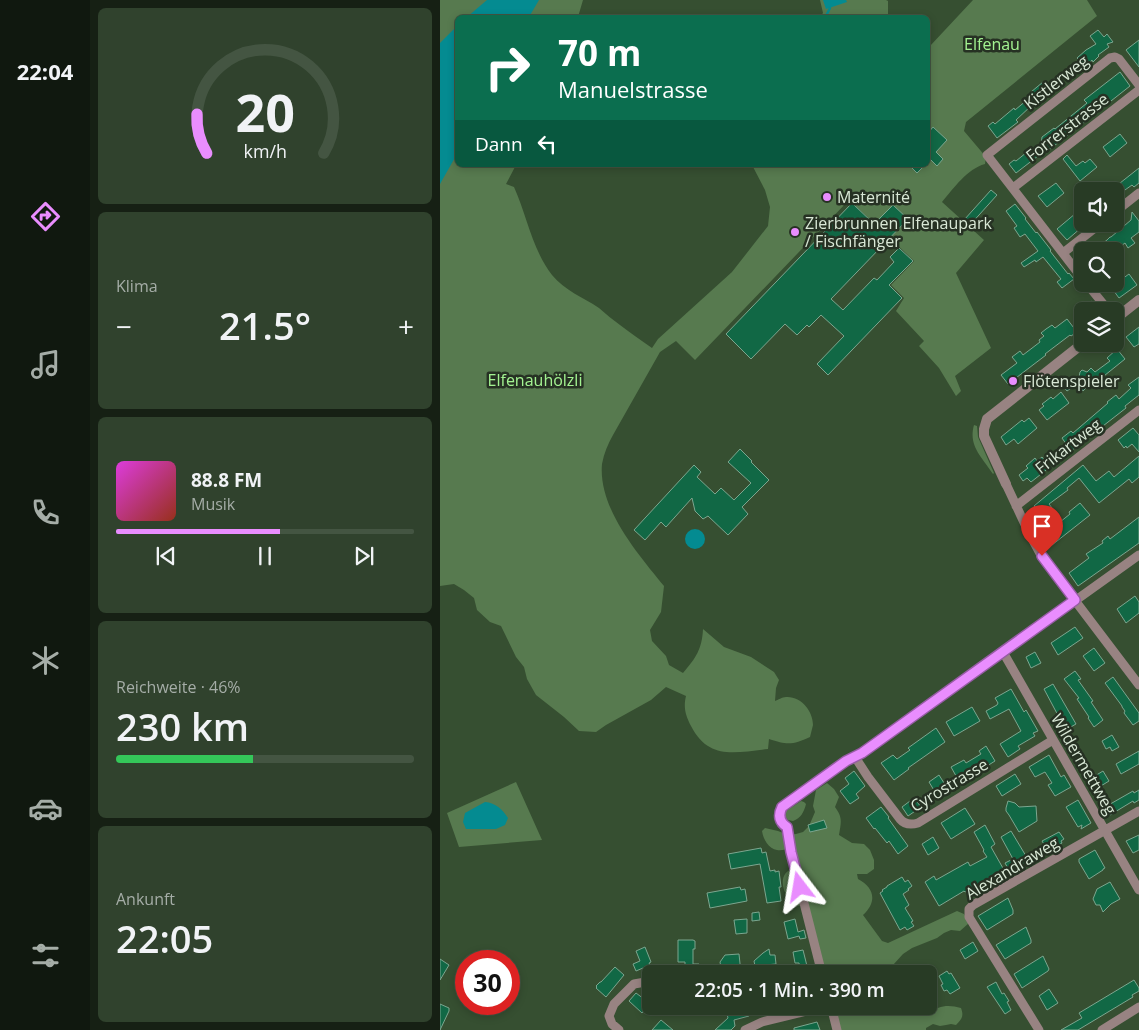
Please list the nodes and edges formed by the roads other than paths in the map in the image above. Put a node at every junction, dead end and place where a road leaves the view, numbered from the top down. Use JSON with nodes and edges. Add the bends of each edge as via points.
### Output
{"nodes":[{"id":1,"x":1139,"y":85,"type":"edge"},
{"id":2,"x":1139,"y":90,"type":"edge"},
{"id":3,"x":1013,"y":188,"type":"junction"},
{"id":4,"x":1139,"y":193,"type":"edge"},
{"id":5,"x":1124,"y":205,"type":"edge"},
{"id":6,"x":1090,"y":232,"type":"edge"},
{"id":7,"x":1063,"y":253,"type":"junction"},
{"id":8,"x":1074,"y":267,"type":"edge"},
{"id":9,"x":1094,"y":292,"type":"edge"},
{"id":10,"x":1139,"y":300,"type":"edge"},
{"id":11,"x":1102,"y":302,"type":"edge"},
{"id":12,"x":1124,"y":311,"type":"edge"},
{"id":13,"x":1074,"y":350,"type":"edge"},
{"id":14,"x":1139,"y":410,"type":"edge"},
{"id":15,"x":1006,"y":484,"type":"joint"},
{"id":16,"x":1016,"y":506,"type":"junction"},
{"id":17,"x":1139,"y":555,"type":"edge"},
{"id":18,"x":1075,"y":600,"type":"junction"},
{"id":19,"x":1003,"y":652,"type":"junction"},
{"id":20,"x":1139,"y":684,"type":"edge"},
{"id":21,"x":1053,"y":740,"type":"junction"},
{"id":22,"x":855,"y":756,"type":"junction"},
{"id":23,"x":1139,"y":812,"type":"edge"},
{"id":24,"x":1105,"y":831,"type":"junction"},
{"id":25,"x":1139,"y":890,"type":"edge"},
{"id":26,"x":820,"y":965,"type":"edge"},
{"id":27,"x":642,"y":983,"type":"edge"},
{"id":28,"x":1139,"y":1007,"type":"edge"},
{"id":29,"x":790,"y":1015,"type":"edge"},
{"id":30,"x":833,"y":1015,"type":"edge"},
{"id":31,"x":619,"y":1030,"type":"edge"},
{"id":32,"x":745,"y":1030,"type":"edge"},
{"id":33,"x":837,"y":1030,"type":"edge"},
{"id":34,"x":1039,"y":1030,"type":"edge"},
{"id":35,"x":1102,"y":1030,"type":"edge"}],
"edges":[{"from":1,"to":3,"type":"street","name":"Kistlerweg","via":[[1119,59],[1110,58],[987,155]]},
{"from":2,"to":3,"type":"street","name":"Forrerstrasse"},
{"from":3,"to":7,"type":"street"},
{"from":4,"to":5,"type":"street"},
{"from":6,"to":7,"type":"street"},
{"from":7,"to":8,"type":"street"},
{"from":9,"to":11,"type":"street"},
{"from":10,"to":12,"type":"street"},
{"from":13,"to":15,"type":"street","via":[[985,422],[985,437]]},
{"from":14,"to":16,"type":"street","name":"Frikartweg"},
{"from":15,"to":16,"type":"street"},
{"from":16,"to":18,"type":"street","via":[[1042,556]]},
{"from":17,"to":18,"type":"street"},
{"from":18,"to":19,"type":"street"},
{"from":18,"to":20,"type":"street"},
{"from":19,"to":21,"type":"street","name":"Wildermettweg"},
{"from":19,"to":22,"type":"street"},
{"from":21,"to":22,"type":"street","name":"Cyrostrasse","via":[[913,825],[903,823]]},
{"from":21,"to":24,"type":"street","name":"Wildermettweg"},
{"from":22,"to":26,"type":"street","via":[[780,811],[787,827]]},
{"from":23,"to":24,"type":"street","name":"Alexandraweg"},
{"from":24,"to":25,"type":"street","name":"Wildermettweg"},
{"from":24,"to":34,"type":"street","name":"Alexandraweg","via":[[969,909],[970,917]]},
{"from":27,"to":31,"type":"street","via":[[634,984],[614,1004],[609,1016]]},
{"from":28,"to":35,"type":"street"},
{"from":29,"to":32,"type":"street"},
{"from":30,"to":33,"type":"street"}]}
